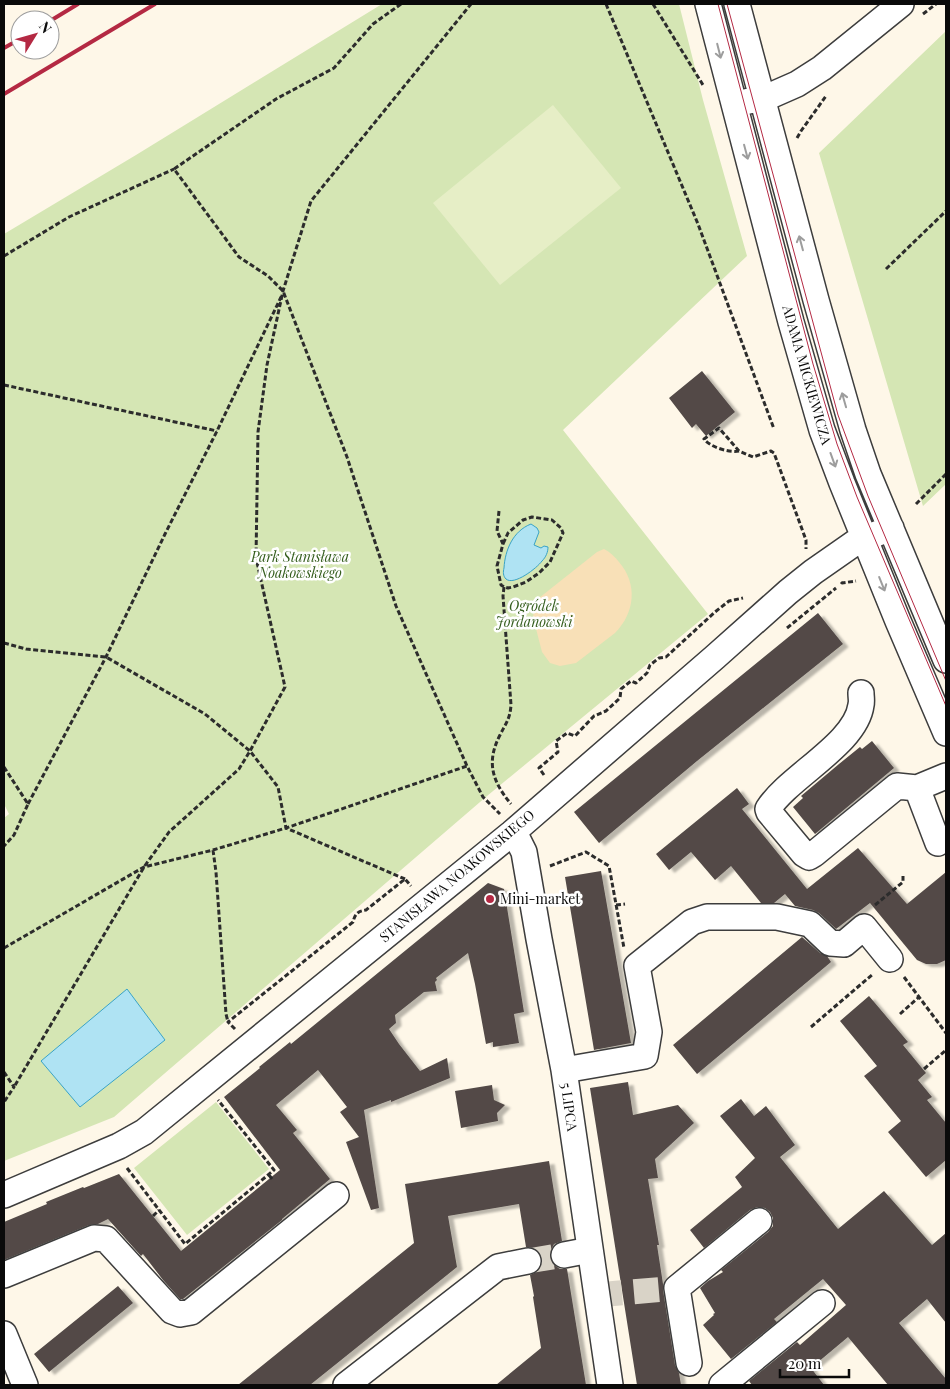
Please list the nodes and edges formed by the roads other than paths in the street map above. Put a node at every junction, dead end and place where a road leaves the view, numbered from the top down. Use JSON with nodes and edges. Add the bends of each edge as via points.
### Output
{"nodes":[{"id":1,"x":708,"y":4,"type":"edge"},
{"id":2,"x":737,"y":4,"type":"edge"},
{"id":3,"x":901,"y":4,"type":"edge"},
{"id":4,"x":762,"y":98,"type":"junction"},
{"id":5,"x":733,"y":105,"type":"junction"},
{"id":6,"x":891,"y":528,"type":"junction"},
{"id":7,"x":864,"y":538,"type":"junction"},
{"id":8,"x":946,"y":660,"type":"edge"},
{"id":9,"x":861,"y":693,"type":"dead end"},
{"id":10,"x":946,"y":733,"type":"edge"},
{"id":11,"x":946,"y":776,"type":"edge"},
{"id":12,"x":917,"y":788,"type":"junction"},
{"id":13,"x":513,"y":821,"type":"junction"},
{"id":14,"x":938,"y":843,"type":"dead end"},
{"id":15,"x":890,"y":959,"type":"road end"},
{"id":16,"x":564,"y":1070,"type":"junction"},
{"id":17,"x":4,"y":1195,"type":"edge"},
{"id":18,"x":336,"y":1195,"type":"dead end"},
{"id":19,"x":759,"y":1221,"type":"dead end"},
{"id":20,"x":590,"y":1250,"type":"junction"},
{"id":21,"x":564,"y":1255,"type":"tunnel mouth"},
{"id":22,"x":528,"y":1261,"type":"tunnel mouth"},
{"id":23,"x":4,"y":1275,"type":"edge"},
{"id":24,"x":822,"y":1304,"type":"dead end"},
{"id":25,"x":4,"y":1334,"type":"edge"},
{"id":26,"x":689,"y":1363,"type":"dead end"},
{"id":27,"x":371,"y":1377,"type":"edge"},
{"id":28,"x":24,"y":1385,"type":"edge"},
{"id":29,"x":346,"y":1385,"type":"edge"},
{"id":30,"x":610,"y":1385,"type":"edge"},
{"id":31,"x":722,"y":1385,"type":"edge"}],
"edges":[{"from":1,"to":5,"type":"street","name":"ADAMA MICKIEWICZA","one_way":true},
{"from":2,"to":4,"type":"street","name":"ADAMA MICKIEWICZA"},
{"from":3,"to":4,"type":"street","via":[[822,68],[798,84]]},
{"from":4,"to":5,"type":"street"},
{"from":6,"to":4,"type":"street","name":"ADAMA MICKIEWICZA","one_way":true,"via":[[868,474],[848,413]]},
{"from":5,"to":7,"type":"street","name":"ADAMA MICKIEWICZA","one_way":true,"via":[[809,388]]},
{"from":6,"to":7,"type":"street","name":"STANISŁAWA NOAKOWSKIEGO"},
{"from":6,"to":8,"type":"street","name":"ADAMA MICKIEWICZA"},
{"from":7,"to":10,"type":"street","name":"ADAMA MICKIEWICZA","one_way":true},
{"from":7,"to":13,"type":"street","name":"STANISŁAWA NOAKOWSKIEGO","via":[[788,592],[551,798]]},
{"from":9,"to":12,"type":"street","via":[[861,706],[847,734],[776,800],[769,812],[809,857],[896,786]]},
{"from":11,"to":12,"type":"street"},
{"from":12,"to":14,"type":"street"},
{"from":13,"to":16,"type":"street","name":"5 LIPCA","via":[[524,852]]},
{"from":13,"to":17,"type":"street","name":"STANISŁAWA NOAKOWSKIEGO","via":[[144,1132],[129,1142]]},
{"from":15,"to":16,"type":"street","via":[[864,927],[844,944],[830,943],[810,924],[776,917],[707,918],[692,922],[637,966],[649,1032],[645,1056]]},
{"from":16,"to":20,"type":"street","name":"5 LIPCA"},
{"from":18,"to":23,"type":"street","via":[[191,1312],[180,1314],[172,1311],[106,1239],[94,1238]]},
{"from":19,"to":26,"type":"street","via":[[677,1288]]},
{"from":20,"to":21,"type":"street"},
{"from":20,"to":30,"type":"street","name":"5 LIPCA"},
{"from":22,"to":27,"type":"street","via":[[498,1266]]},
{"from":24,"to":31,"type":"street"},
{"from":25,"to":28,"type":"street"},
{"from":27,"to":29,"type":"street"}]}
